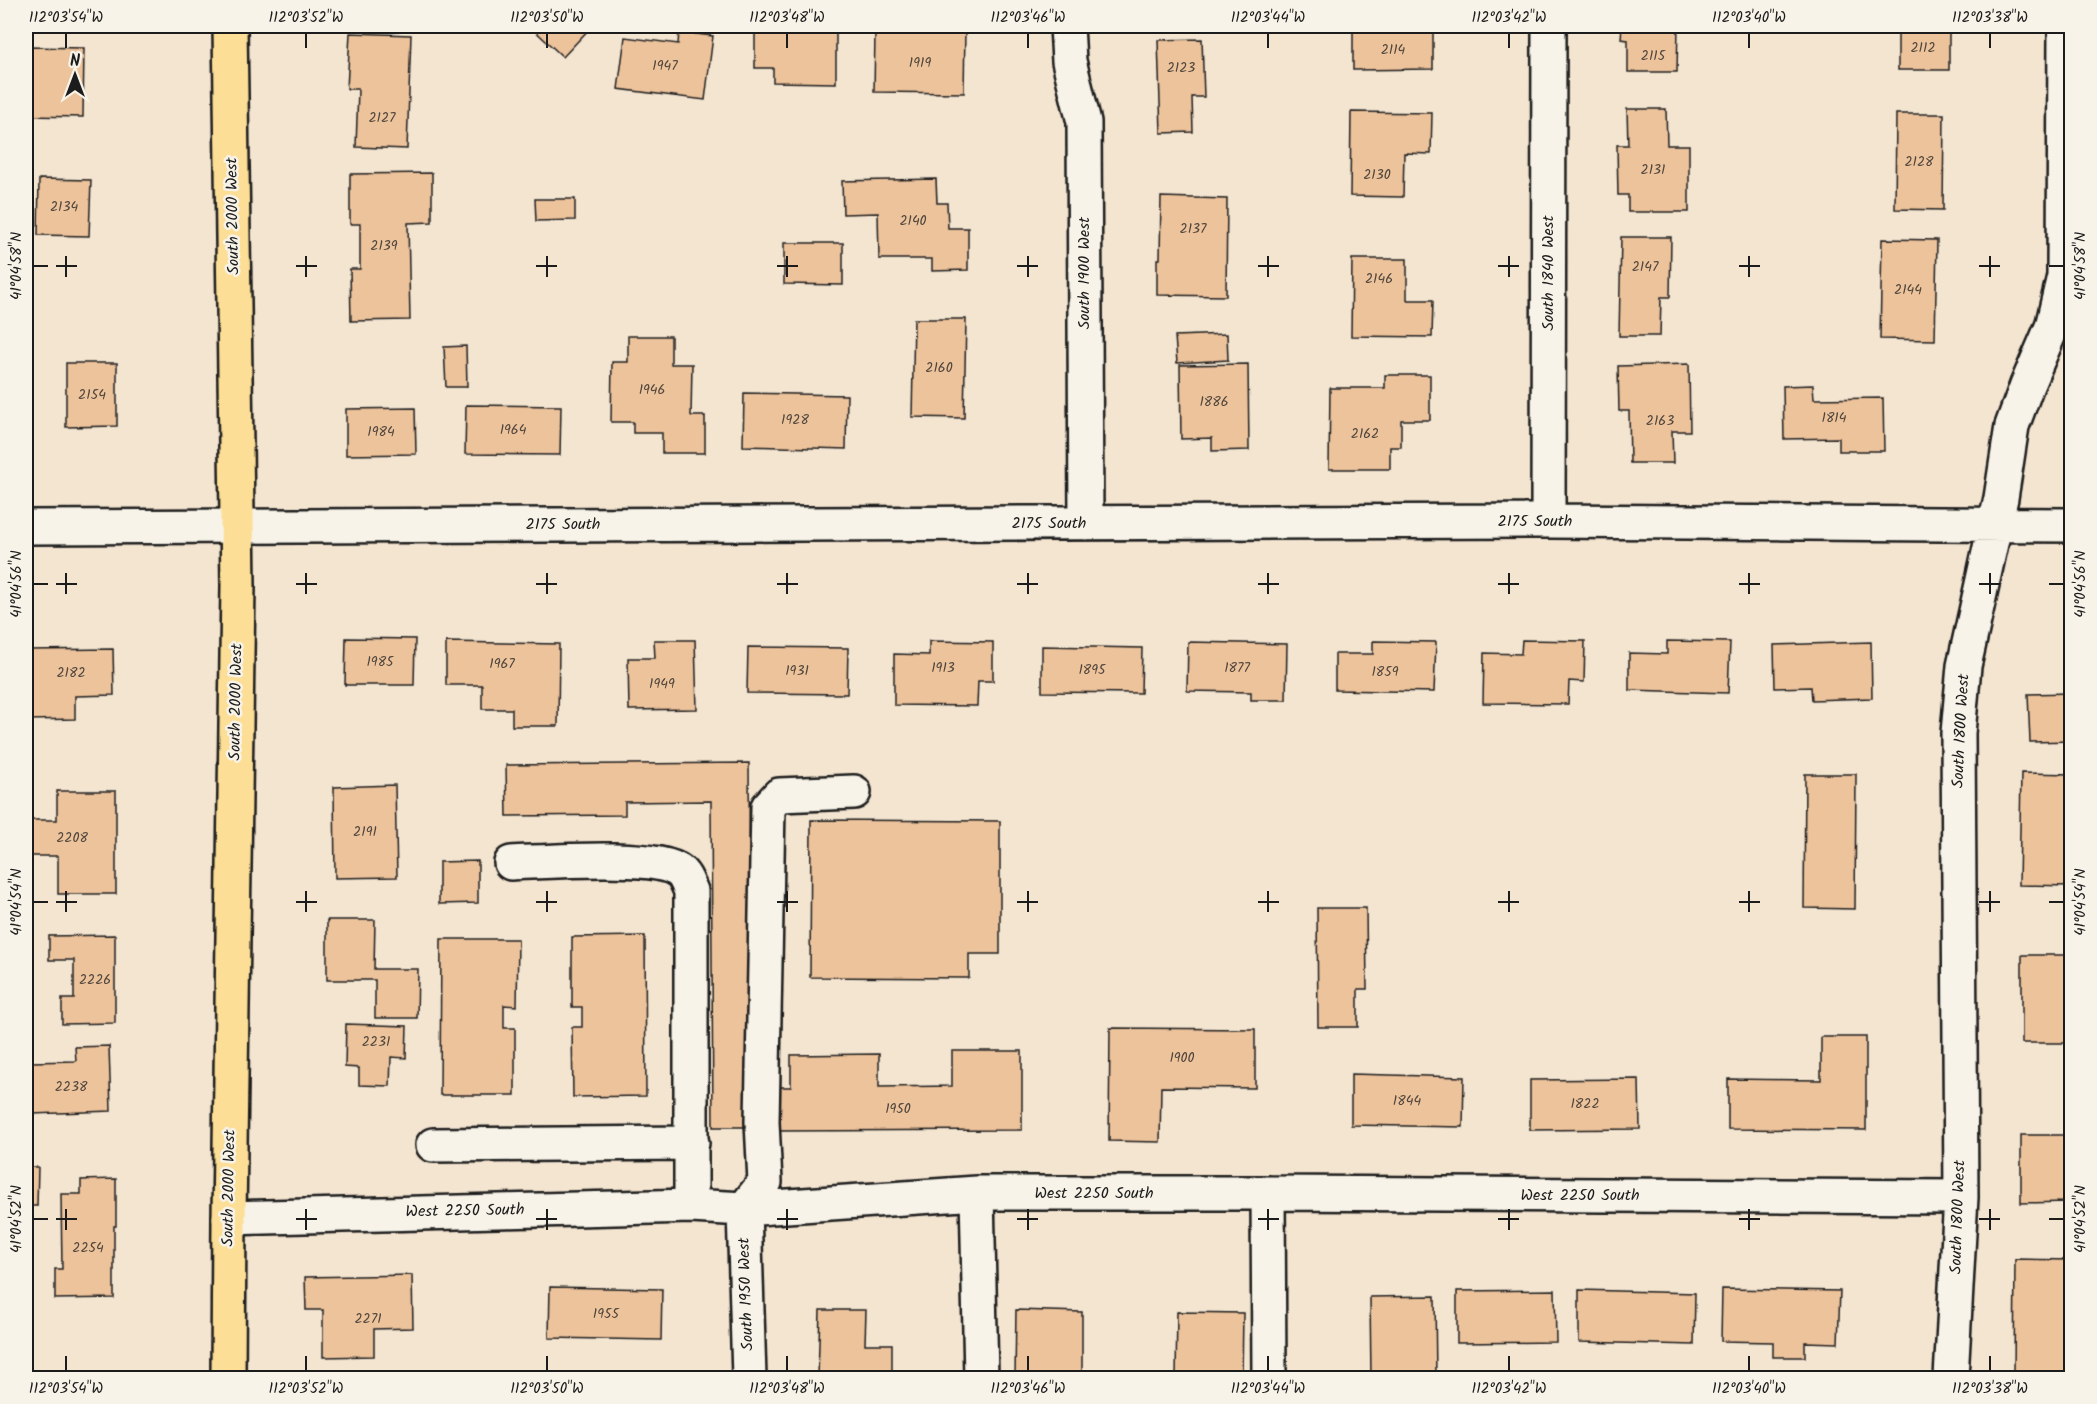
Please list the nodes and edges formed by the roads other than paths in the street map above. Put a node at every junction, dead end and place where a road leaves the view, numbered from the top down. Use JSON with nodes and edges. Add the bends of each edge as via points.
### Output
{"nodes":[{"id":1,"x":230,"y":26,"type":"edge"},
{"id":2,"x":1067,"y":26,"type":"edge"},
{"id":3,"x":1549,"y":26,"type":"edge"},
{"id":4,"x":2066,"y":26,"type":"edge"},
{"id":5,"x":1548,"y":521,"type":"junction"},
{"id":6,"x":1086,"y":523,"type":"junction"},
{"id":7,"x":237,"y":525,"type":"junction"},
{"id":8,"x":1996,"y":525,"type":"junction"},
{"id":9,"x":2072,"y":525,"type":"edge"},
{"id":10,"x":26,"y":527,"type":"edge"},
{"id":11,"x":854,"y":792,"type":"dead end"},
{"id":12,"x":511,"y":863,"type":"dead end"},
{"id":13,"x":692,"y":1143,"type":"junction"},
{"id":14,"x":433,"y":1145,"type":"dead end"},
{"id":15,"x":978,"y":1193,"type":"junction"},
{"id":16,"x":1268,"y":1193,"type":"junction"},
{"id":17,"x":1961,"y":1197,"type":"junction"},
{"id":18,"x":691,"y":1206,"type":"junction"},
{"id":19,"x":744,"y":1209,"type":"junction"},
{"id":20,"x":229,"y":1218,"type":"junction"},
{"id":21,"x":228,"y":1378,"type":"edge"},
{"id":22,"x":749,"y":1378,"type":"edge"},
{"id":23,"x":981,"y":1378,"type":"edge"},
{"id":24,"x":1269,"y":1378,"type":"edge"},
{"id":25,"x":1951,"y":1378,"type":"edge"}],
"edges":[{"from":1,"to":7,"type":"main road","name":"South 2000 West"},
{"from":2,"to":6,"type":"street","name":"South 1900 West","via":[[1069,61],[1083,123]]},
{"from":3,"to":5,"type":"street","name":"South 1840 West"},
{"from":4,"to":8,"type":"street","name":"South 1800 West","via":[[2064,276],[2052,327],[2012,426]]},
{"from":5,"to":6,"type":"street","name":"2175 South"},
{"from":5,"to":8,"type":"street","name":"2175 South"},
{"from":6,"to":7,"type":"street","name":"2175 South"},
{"from":7,"to":10,"type":"street","name":"2175 South"},
{"from":7,"to":20,"type":"main road","name":"South 2000 West"},
{"from":8,"to":9,"type":"street","name":"2175 South"},
{"from":8,"to":17,"type":"street","name":"South 1800 West","via":[[1964,666],[1958,733]]},
{"from":11,"to":19,"type":"street","via":[[779,795],[768,807],[762,1122],[765,1182]]},
{"from":12,"to":13,"type":"street","via":[[629,861],[659,864],[679,871],[686,880],[691,891]]},
{"from":13,"to":14,"type":"street"},
{"from":13,"to":18,"type":"street"},
{"from":15,"to":16,"type":"street","name":"West 2250 South"},
{"from":15,"to":19,"type":"street","name":"West 2250 South"},
{"from":15,"to":23,"type":"street"},
{"from":16,"to":17,"type":"street","name":"West 2250 South"},
{"from":16,"to":24,"type":"street"},
{"from":17,"to":25,"type":"street","name":"South 1800 West"},
{"from":18,"to":19,"type":"street","name":"West 2250 South"},
{"from":18,"to":20,"type":"street","name":"West 2250 South"},
{"from":19,"to":22,"type":"street","name":"South 1950 West"},
{"from":20,"to":21,"type":"main road","name":"South 2000 West"}]}
